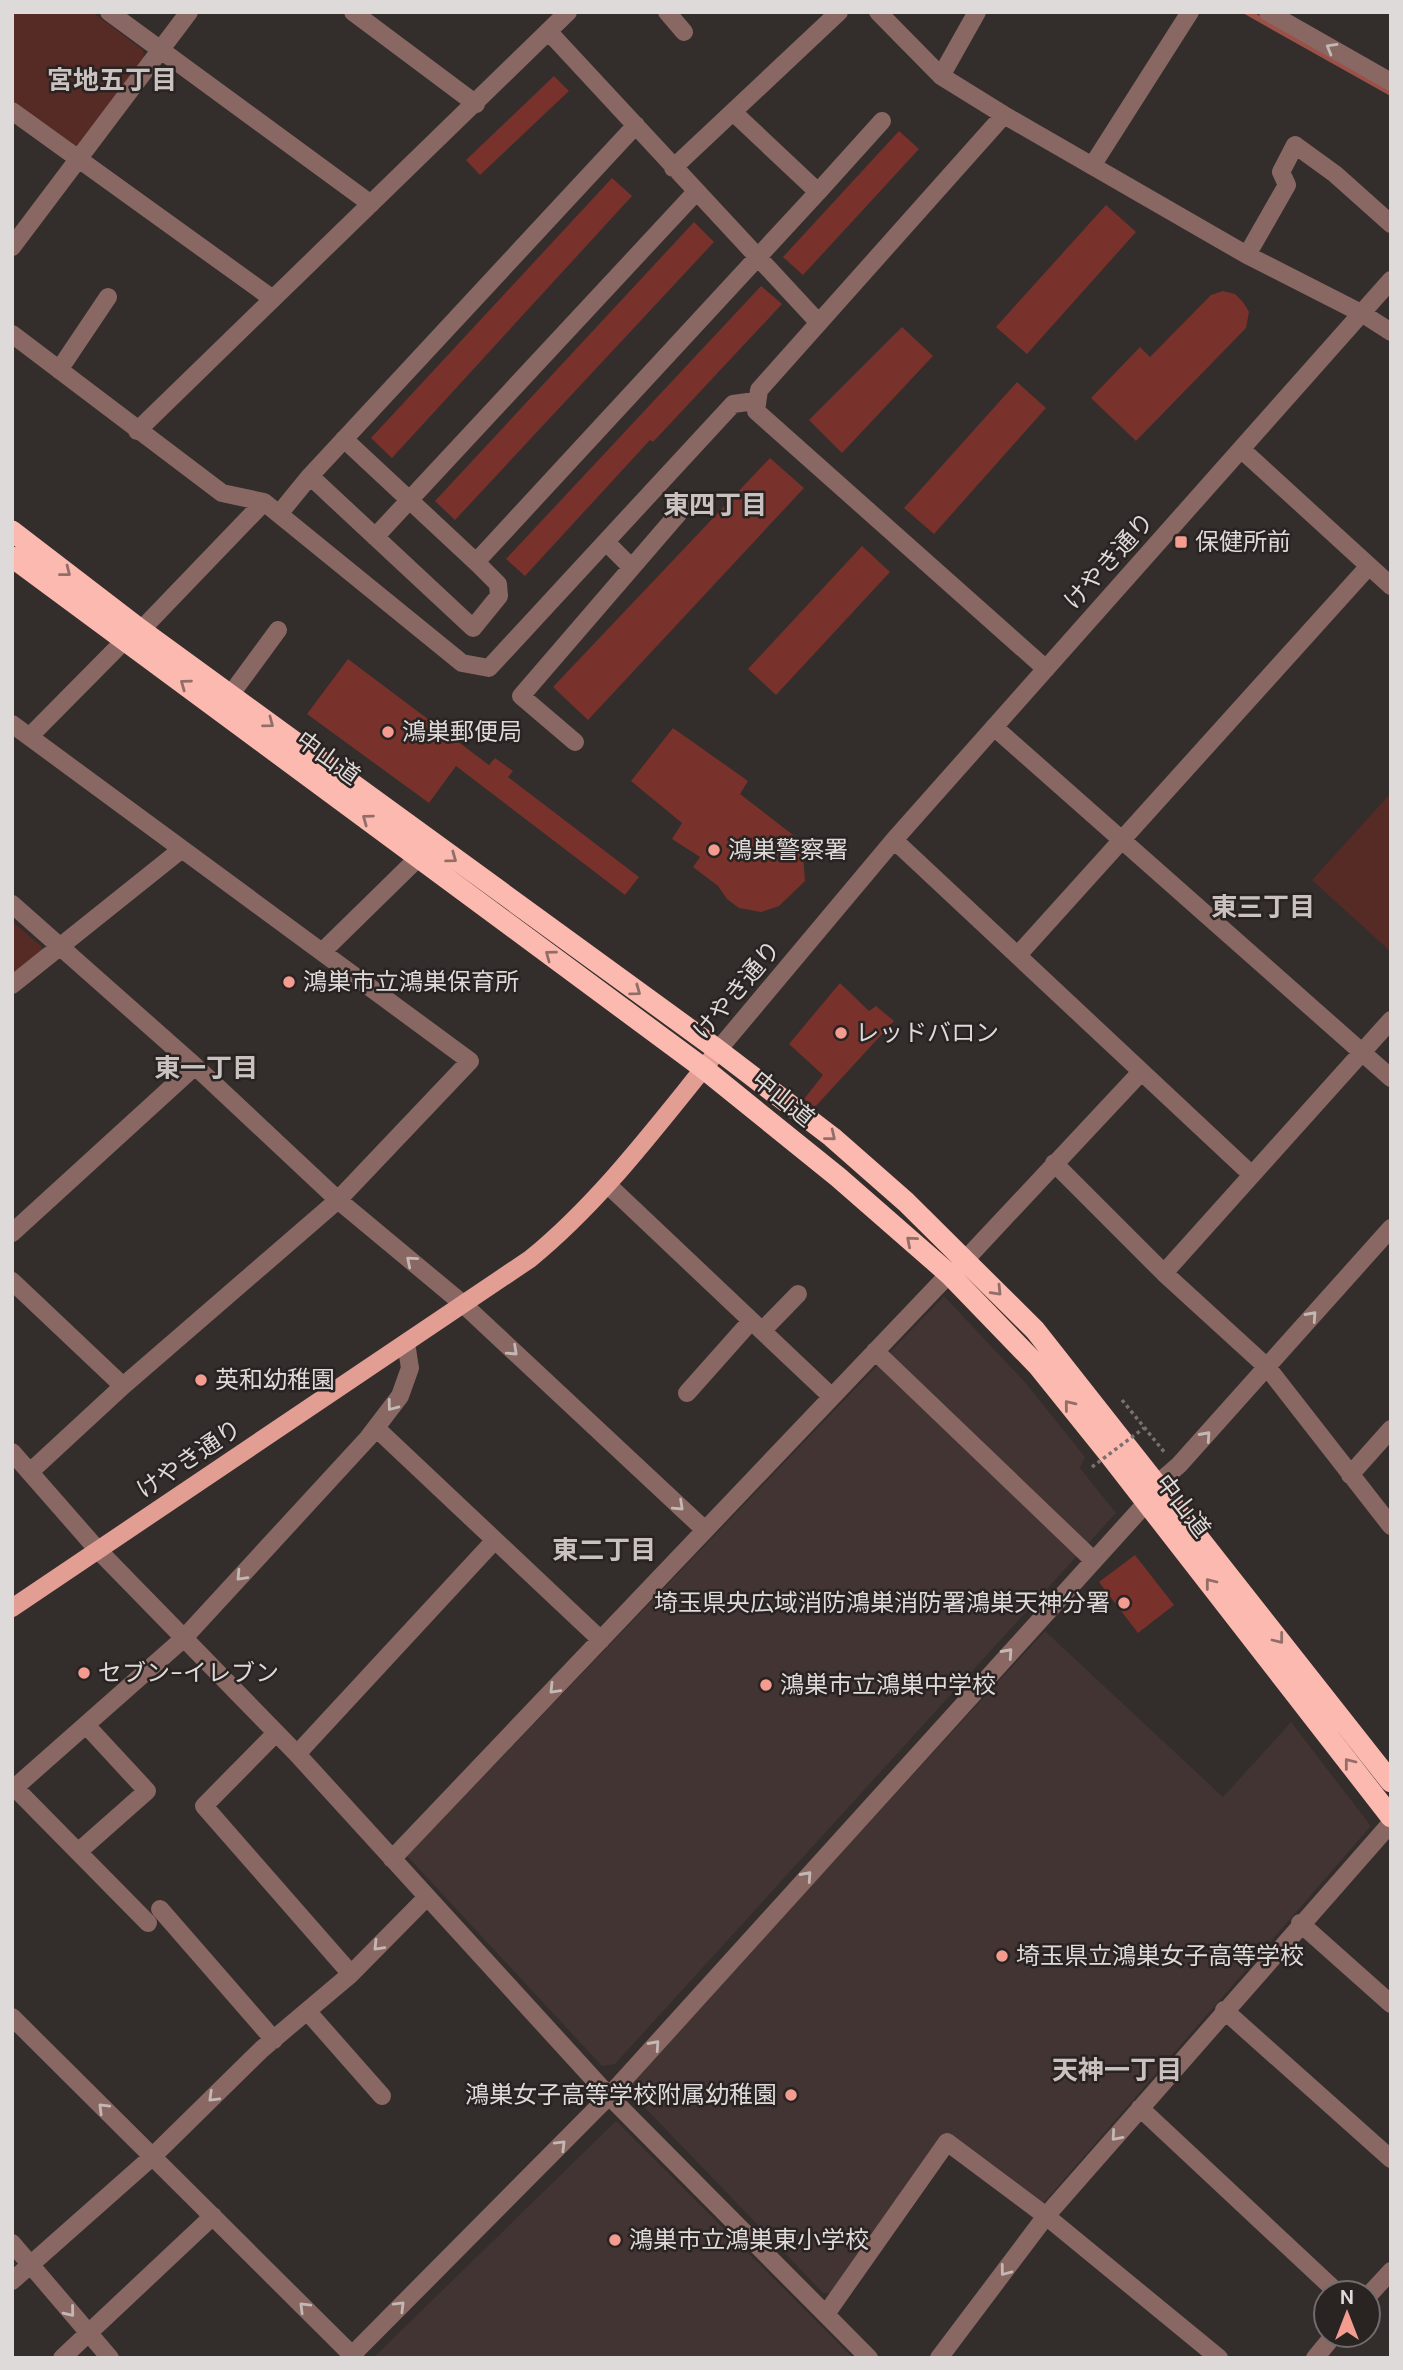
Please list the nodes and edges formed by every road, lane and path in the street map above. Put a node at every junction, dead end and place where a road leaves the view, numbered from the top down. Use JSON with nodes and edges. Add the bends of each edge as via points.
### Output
{"nodes":[{"id":1,"x":109,"y":12,"type":"edge"},
{"id":2,"x":188,"y":12,"type":"edge"},
{"id":3,"x":353,"y":12,"type":"edge"},
{"id":4,"x":568,"y":12,"type":"edge"},
{"id":5,"x":667,"y":12,"type":"edge"},
{"id":6,"x":839,"y":12,"type":"edge"},
{"id":7,"x":878,"y":12,"type":"edge"},
{"id":8,"x":977,"y":12,"type":"edge"},
{"id":9,"x":1190,"y":12,"type":"edge"},
{"id":10,"x":1268,"y":12,"type":"edge"},
{"id":11,"x":548,"y":31,"type":"junction"},
{"id":12,"x":684,"y":32,"type":"dead end"},
{"id":13,"x":160,"y":50,"type":"junction"},
{"id":14,"x":942,"y":76,"type":"junction"},
{"id":15,"x":1391,"y":82,"type":"edge"},
{"id":16,"x":476,"y":104,"type":"junction"},
{"id":17,"x":12,"y":111,"type":"edge"},
{"id":18,"x":733,"y":112,"type":"junction"},
{"id":19,"x":1004,"y":115,"type":"junction"},
{"id":20,"x":882,"y":121,"type":"dead end"},
{"id":21,"x":636,"y":125,"type":"junction"},
{"id":22,"x":78,"y":160,"type":"junction"},
{"id":23,"x":1092,"y":166,"type":"junction"},
{"id":24,"x":673,"y":168,"type":"junction"},
{"id":25,"x":696,"y":192,"type":"junction"},
{"id":26,"x":818,"y":192,"type":"junction"},
{"id":27,"x":371,"y":204,"type":"junction"},
{"id":28,"x":1391,"y":224,"type":"edge"},
{"id":29,"x":12,"y":247,"type":"edge"},
{"id":30,"x":1247,"y":255,"type":"junction"},
{"id":31,"x":757,"y":258,"type":"junction"},
{"id":32,"x":1391,"y":280,"type":"edge"},
{"id":33,"x":108,"y":297,"type":"dead end"},
{"id":34,"x":273,"y":299,"type":"junction"},
{"id":35,"x":1363,"y":314,"type":"junction"},
{"id":36,"x":820,"y":323,"type":"junction"},
{"id":37,"x":1391,"y":332,"type":"edge"},
{"id":38,"x":12,"y":334,"type":"edge"},
{"id":39,"x":58,"y":370,"type":"junction"},
{"id":40,"x":755,"y":401,"type":"junction"},
{"id":41,"x":137,"y":430,"type":"junction"},
{"id":42,"x":344,"y":439,"type":"junction"},
{"id":43,"x":1241,"y":449,"type":"junction"},
{"id":44,"x":310,"y":477,"type":"junction"},
{"id":45,"x":410,"y":501,"type":"junction"},
{"id":46,"x":264,"y":502,"type":"junction"},
{"id":47,"x":683,"y":508,"type":"dead end"},
{"id":48,"x":279,"y":514,"type":"junction"},
{"id":49,"x":12,"y":531,"type":"edge"},
{"id":50,"x":375,"y":537,"type":"junction"},
{"id":51,"x":606,"y":542,"type":"junction"},
{"id":52,"x":12,"y":557,"type":"edge"},
{"id":53,"x":478,"y":564,"type":"junction"},
{"id":54,"x":1369,"y":566,"type":"junction"},
{"id":55,"x":631,"y":567,"type":"junction"},
{"id":56,"x":1391,"y":586,"type":"edge"},
{"id":57,"x":278,"y":630,"type":"dead end"},
{"id":58,"x":133,"y":635,"type":"junction"},
{"id":59,"x":1046,"y":669,"type":"junction"},
{"id":60,"x":231,"y":694,"type":"junction"},
{"id":61,"x":12,"y":724,"type":"edge"},
{"id":62,"x":993,"y":727,"type":"junction"},
{"id":63,"x":30,"y":736,"type":"junction"},
{"id":64,"x":575,"y":742,"type":"dead end"},
{"id":65,"x":894,"y":840,"type":"junction"},
{"id":66,"x":1122,"y":840,"type":"junction"},
{"id":67,"x":182,"y":849,"type":"junction"},
{"id":68,"x":419,"y":857,"type":"junction"},
{"id":69,"x":12,"y":904,"type":"edge"},
{"id":70,"x":60,"y":947,"type":"junction"},
{"id":71,"x":322,"y":952,"type":"junction"},
{"id":72,"x":1018,"y":955,"type":"junction"},
{"id":73,"x":12,"y":985,"type":"edge"},
{"id":74,"x":1391,"y":1020,"type":"edge"},
{"id":75,"x":718,"y":1050,"type":"junction"},
{"id":76,"x":1361,"y":1051,"type":"junction"},
{"id":77,"x":195,"y":1066,"type":"junction"},
{"id":78,"x":703,"y":1068,"type":"junction"},
{"id":79,"x":1141,"y":1072,"type":"junction"},
{"id":80,"x":1391,"y":1078,"type":"edge"},
{"id":81,"x":1054,"y":1163,"type":"junction"},
{"id":82,"x":1252,"y":1175,"type":"junction"},
{"id":83,"x":608,"y":1185,"type":"junction"},
{"id":84,"x":338,"y":1200,"type":"junction"},
{"id":85,"x":1391,"y":1228,"type":"edge"},
{"id":86,"x":12,"y":1233,"type":"edge"},
{"id":87,"x":966,"y":1259,"type":"junction"},
{"id":88,"x":1164,"y":1273,"type":"junction"},
{"id":89,"x":949,"y":1274,"type":"junction"},
{"id":90,"x":12,"y":1281,"type":"edge"},
{"id":91,"x":798,"y":1294,"type":"dead end"},
{"id":92,"x":463,"y":1304,"type":"junction"},
{"id":93,"x":757,"y":1326,"type":"junction"},
{"id":94,"x":405,"y":1343,"type":"junction"},
{"id":95,"x":875,"y":1351,"type":"junction"},
{"id":96,"x":1267,"y":1367,"type":"junction"},
{"id":97,"x":122,"y":1386,"type":"junction"},
{"id":98,"x":687,"y":1392,"type":"dead end"},
{"id":99,"x":832,"y":1397,"type":"junction"},
{"id":100,"x":1122,"y":1400,"type":"dead end"},
{"id":101,"x":376,"y":1428,"type":"junction"},
{"id":102,"x":1144,"y":1428,"type":"junction"},
{"id":103,"x":1391,"y":1429,"type":"edge"},
{"id":104,"x":12,"y":1452,"type":"edge"},
{"id":105,"x":1167,"y":1455,"type":"dead end"},
{"id":106,"x":1093,"y":1467,"type":"dead end"},
{"id":107,"x":31,"y":1471,"type":"junction"},
{"id":108,"x":1350,"y":1475,"type":"junction"},
{"id":109,"x":1152,"y":1493,"type":"junction"},
{"id":110,"x":1391,"y":1526,"type":"edge"},
{"id":111,"x":705,"y":1530,"type":"junction"},
{"id":112,"x":495,"y":1540,"type":"junction"},
{"id":113,"x":97,"y":1549,"type":"junction"},
{"id":114,"x":1093,"y":1559,"type":"junction"},
{"id":115,"x":12,"y":1608,"type":"edge"},
{"id":116,"x":183,"y":1639,"type":"junction"},
{"id":117,"x":601,"y":1640,"type":"junction"},
{"id":118,"x":86,"y":1725,"type":"junction"},
{"id":119,"x":276,"y":1733,"type":"junction"},
{"id":120,"x":297,"y":1754,"type":"junction"},
{"id":121,"x":1391,"y":1782,"type":"edge"},
{"id":122,"x":14,"y":1789,"type":"edge"},
{"id":123,"x":1391,"y":1817,"type":"edge"},
{"id":124,"x":1391,"y":1823,"type":"edge"},
{"id":125,"x":78,"y":1852,"type":"junction"},
{"id":126,"x":392,"y":1859,"type":"junction"},
{"id":127,"x":426,"y":1898,"type":"junction"},
{"id":128,"x":160,"y":1909,"type":"dead end"},
{"id":129,"x":148,"y":1923,"type":"dead end"},
{"id":130,"x":1300,"y":1923,"type":"junction"},
{"id":131,"x":351,"y":1974,"type":"junction"},
{"id":132,"x":1391,"y":2004,"type":"edge"},
{"id":133,"x":1224,"y":2010,"type":"junction"},
{"id":134,"x":309,"y":2012,"type":"junction"},
{"id":135,"x":12,"y":2017,"type":"edge"},
{"id":136,"x":274,"y":2040,"type":"junction"},
{"id":137,"x":382,"y":2096,"type":"dead end"},
{"id":138,"x":609,"y":2096,"type":"junction"},
{"id":139,"x":1140,"y":2108,"type":"junction"},
{"id":140,"x":152,"y":2157,"type":"junction"},
{"id":141,"x":1391,"y":2158,"type":"edge"},
{"id":142,"x":213,"y":2216,"type":"junction"},
{"id":143,"x":1046,"y":2216,"type":"junction"},
{"id":144,"x":12,"y":2243,"type":"edge"},
{"id":145,"x":32,"y":2264,"type":"junction"},
{"id":146,"x":1323,"y":2279,"type":"edge"},
{"id":147,"x":12,"y":2281,"type":"edge"},
{"id":148,"x":826,"y":2315,"type":"junction"},
{"id":149,"x":88,"y":2335,"type":"junction"},
{"id":150,"x":351,"y":2356,"type":"edge"},
{"id":151,"x":62,"y":2358,"type":"edge"},
{"id":152,"x":110,"y":2358,"type":"edge"},
{"id":153,"x":869,"y":2358,"type":"edge"},
{"id":154,"x":939,"y":2358,"type":"edge"},
{"id":155,"x":1219,"y":2358,"type":"edge"}],
"edges":[{"from":1,"to":13,"type":"street"},
{"from":2,"to":13,"type":"street"},
{"from":3,"to":16,"type":"street"},
{"from":4,"to":11,"type":"street"},
{"from":5,"to":12,"type":"street"},
{"from":6,"to":18,"type":"street"},
{"from":7,"to":14,"type":"street"},
{"from":8,"to":14,"type":"street"},
{"from":9,"to":23,"type":"street"},
{"from":15,"to":10,"type":"street","one_way":true},
{"from":11,"to":16,"type":"street"},
{"from":11,"to":21,"type":"street"},
{"from":13,"to":22,"type":"street"},
{"from":13,"to":27,"type":"street"},
{"from":14,"to":19,"type":"street"},
{"from":16,"to":27,"type":"street"},
{"from":17,"to":22,"type":"street"},
{"from":18,"to":24,"type":"street"},
{"from":18,"to":26,"type":"street"},
{"from":19,"to":23,"type":"street"},
{"from":19,"to":36,"type":"street"},
{"from":20,"to":26,"type":"street"},
{"from":21,"to":24,"type":"street"},
{"from":21,"to":42,"type":"street"},
{"from":22,"to":29,"type":"street"},
{"from":22,"to":34,"type":"street"},
{"from":23,"to":30,"type":"street"},
{"from":24,"to":25,"type":"street"},
{"from":25,"to":31,"type":"street"},
{"from":25,"to":45,"type":"street"},
{"from":26,"to":31,"type":"street"},
{"from":27,"to":34,"type":"street"},
{"from":28,"to":30,"type":"street","via":[[1295,145],[1281,172],[1287,185]]},
{"from":30,"to":35,"type":"street"},
{"from":31,"to":36,"type":"street"},
{"from":31,"to":53,"type":"street"},
{"from":32,"to":35,"type":"street","name":"けやき通り"},
{"from":33,"to":39,"type":"street"},
{"from":34,"to":41,"type":"street"},
{"from":35,"to":37,"type":"street"},
{"from":35,"to":43,"type":"street","name":"けやき通り"},
{"from":36,"to":40,"type":"street","via":[[759,390]]},
{"from":38,"to":39,"type":"street"},
{"from":39,"to":41,"type":"street"},
{"from":40,"to":51,"type":"street","via":[[733,404]]},
{"from":40,"to":59,"type":"street","via":[[756,411]]},
{"from":41,"to":46,"type":"street","via":[[222,494]]},
{"from":42,"to":44,"type":"street"},
{"from":42,"to":45,"type":"street"},
{"from":43,"to":54,"type":"street"},
{"from":43,"to":59,"type":"street","name":"けやき通り"},
{"from":44,"to":48,"type":"street"},
{"from":44,"to":50,"type":"street"},
{"from":45,"to":50,"type":"street"},
{"from":45,"to":53,"type":"street"},
{"from":46,"to":48,"type":"street"},
{"from":46,"to":58,"type":"street"},
{"from":47,"to":55,"type":"street"},
{"from":48,"to":51,"type":"street","via":[[462,663],[489,668]]},
{"from":49,"to":58,"type":"highway","name":"中山道","one_way":true},
{"from":50,"to":53,"type":"street","via":[[473,628],[499,596],[498,584]]},
{"from":51,"to":55,"type":"street"},
{"from":52,"to":58,"type":"highway","name":"中山道"},
{"from":54,"to":56,"type":"street"},
{"from":54,"to":66,"type":"street"},
{"from":55,"to":64,"type":"street","via":[[521,696]]},
{"from":57,"to":60,"type":"street"},
{"from":58,"to":60,"type":"highway","name":"中山道"},
{"from":58,"to":63,"type":"street"},
{"from":68,"to":58,"type":"highway","name":"中山道","one_way":true},
{"from":59,"to":62,"type":"street","name":"けやき通り"},
{"from":60,"to":75,"type":"highway","name":"中山道","one_way":true},
{"from":61,"to":63,"type":"street"},
{"from":62,"to":65,"type":"street","name":"けやき通り"},
{"from":62,"to":66,"type":"street"},
{"from":63,"to":67,"type":"street"},
{"from":65,"to":72,"type":"street"},
{"from":65,"to":75,"type":"street","name":"けやき通り"},
{"from":66,"to":72,"type":"street"},
{"from":66,"to":76,"type":"street"},
{"from":67,"to":70,"type":"street"},
{"from":67,"to":71,"type":"street"},
{"from":68,"to":71,"type":"street"},
{"from":78,"to":68,"type":"highway","name":"中山道","one_way":true},
{"from":69,"to":70,"type":"street"},
{"from":70,"to":73,"type":"street"},
{"from":70,"to":77,"type":"street"},
{"from":71,"to":84,"type":"street","via":[[470,1061]]},
{"from":72,"to":79,"type":"street"},
{"from":74,"to":76,"type":"street"},
{"from":75,"to":78,"type":"main road","name":"けやき通り"},
{"from":75,"to":87,"type":"highway","name":"中山道","one_way":true,"via":[[832,1137]]},
{"from":76,"to":80,"type":"street"},
{"from":76,"to":82,"type":"street"},
{"from":77,"to":84,"type":"street"},
{"from":77,"to":86,"type":"street"},
{"from":78,"to":83,"type":"main road","name":"けやき通り"},
{"from":89,"to":78,"type":"highway","name":"中山道","one_way":true},
{"from":79,"to":81,"type":"street"},
{"from":79,"to":82,"type":"street"},
{"from":81,"to":87,"type":"street"},
{"from":81,"to":88,"type":"street"},
{"from":82,"to":88,"type":"street"},
{"from":83,"to":92,"type":"main road","name":"けやき通り","via":[[568,1228]]},
{"from":83,"to":93,"type":"street"},
{"from":92,"to":84,"type":"street","one_way":true},
{"from":84,"to":97,"type":"street"},
{"from":96,"to":85,"type":"street","one_way":true},
{"from":87,"to":109,"type":"highway","name":"中山道","one_way":true,"via":[[1035,1330]]},
{"from":88,"to":96,"type":"street"},
{"from":89,"to":95,"type":"street"},
{"from":109,"to":89,"type":"highway","name":"中山道","one_way":true},
{"from":90,"to":97,"type":"street"},
{"from":91,"to":93,"type":"street"},
{"from":92,"to":94,"type":"main road","name":"けやき通り"},
{"from":92,"to":111,"type":"street","one_way":true},
{"from":93,"to":98,"type":"street"},
{"from":93,"to":99,"type":"street"},
{"from":94,"to":101,"type":"street","one_way":true,"via":[[410,1368],[400,1396]]},
{"from":94,"to":113,"type":"main road","name":"けやき通り"},
{"from":95,"to":99,"type":"street"},
{"from":95,"to":114,"type":"street"},
{"from":96,"to":108,"type":"street"},
{"from":109,"to":96,"type":"street","one_way":true},
{"from":97,"to":107,"type":"street"},
{"from":99,"to":111,"type":"street"},
{"from":100,"to":102,"type":"path"},
{"from":101,"to":112,"type":"street"},
{"from":101,"to":116,"type":"street","one_way":true},
{"from":102,"to":105,"type":"path"},
{"from":102,"to":106,"type":"path","bridge":true},
{"from":103,"to":108,"type":"street"},
{"from":104,"to":107,"type":"street"},
{"from":107,"to":113,"type":"street"},
{"from":108,"to":110,"type":"street"},
{"from":109,"to":114,"type":"street"},
{"from":109,"to":121,"type":"highway","name":"中山道","one_way":true},
{"from":123,"to":109,"type":"highway","name":"中山道","one_way":true},
{"from":111,"to":117,"type":"street"},
{"from":112,"to":117,"type":"street"},
{"from":112,"to":120,"type":"street"},
{"from":113,"to":115,"type":"main road","name":"けやき通り"},
{"from":113,"to":116,"type":"street"},
{"from":138,"to":114,"type":"street","one_way":true},
{"from":116,"to":118,"type":"street"},
{"from":116,"to":119,"type":"street"},
{"from":117,"to":126,"type":"street","one_way":true},
{"from":118,"to":122,"type":"street"},
{"from":118,"to":125,"type":"street","via":[[147,1791]]},
{"from":119,"to":120,"type":"street"},
{"from":119,"to":131,"type":"street","via":[[204,1806]]},
{"from":120,"to":126,"type":"street"},
{"from":122,"to":125,"type":"street"},
{"from":124,"to":130,"type":"street"},
{"from":125,"to":129,"type":"street"},
{"from":126,"to":127,"type":"street"},
{"from":127,"to":131,"type":"street","one_way":true},
{"from":127,"to":138,"type":"street"},
{"from":128,"to":136,"type":"street"},
{"from":130,"to":132,"type":"street"},
{"from":130,"to":133,"type":"street"},
{"from":131,"to":134,"type":"street"},
{"from":133,"to":139,"type":"street"},
{"from":133,"to":141,"type":"street"},
{"from":134,"to":136,"type":"street"},
{"from":134,"to":137,"type":"street"},
{"from":140,"to":135,"type":"street","one_way":true},
{"from":136,"to":140,"type":"street","one_way":true},
{"from":138,"to":148,"type":"street"},
{"from":150,"to":138,"type":"street","one_way":true},
{"from":139,"to":143,"type":"street","one_way":true},
{"from":139,"to":146,"type":"street"},
{"from":140,"to":142,"type":"street"},
{"from":140,"to":145,"type":"street"},
{"from":142,"to":149,"type":"street"},
{"from":150,"to":142,"type":"street","one_way":true},
{"from":143,"to":148,"type":"street","via":[[947,2142]]},
{"from":143,"to":154,"type":"street","one_way":true},
{"from":143,"to":155,"type":"street"},
{"from":144,"to":145,"type":"street"},
{"from":145,"to":147,"type":"street"},
{"from":145,"to":149,"type":"street","one_way":true},
{"from":148,"to":153,"type":"street"},
{"from":149,"to":151,"type":"street"},
{"from":149,"to":152,"type":"street"}]}
